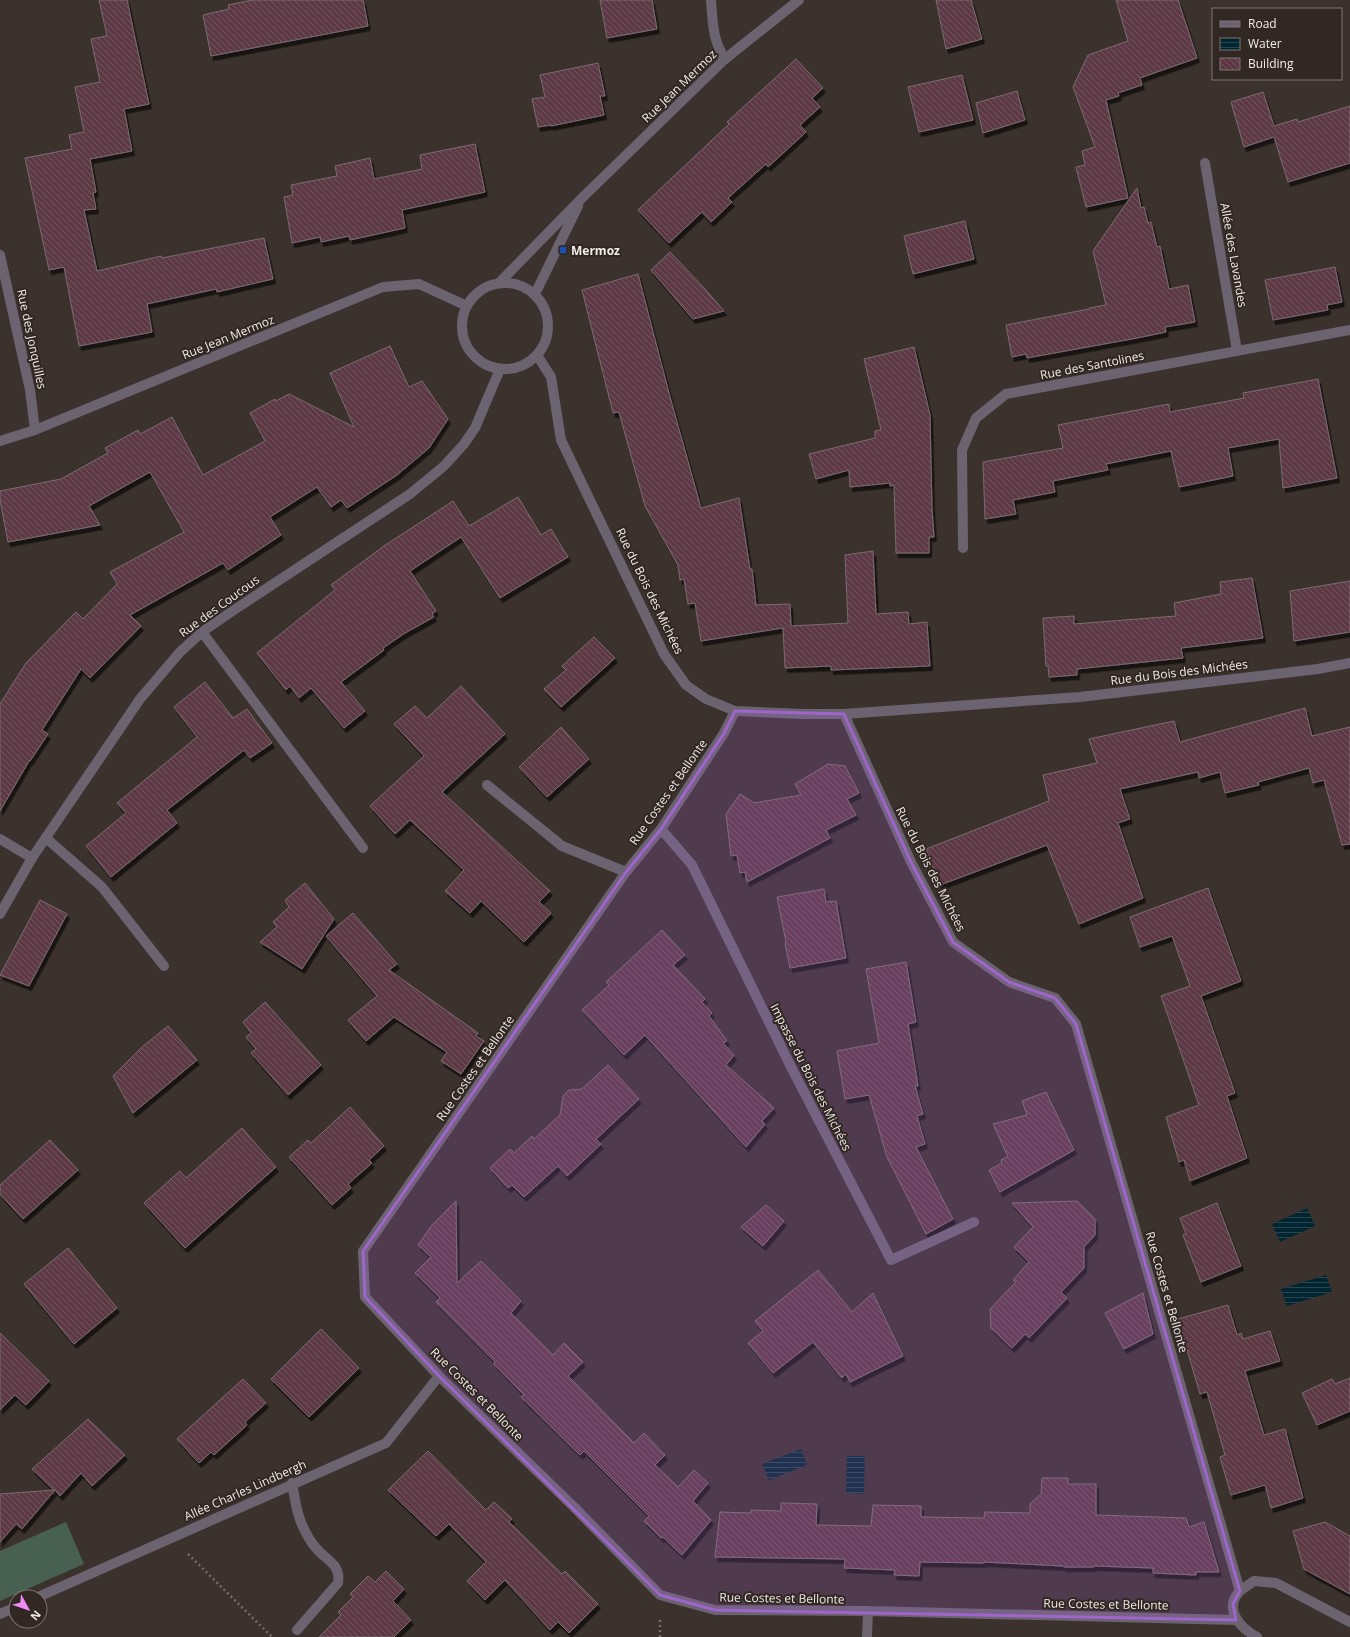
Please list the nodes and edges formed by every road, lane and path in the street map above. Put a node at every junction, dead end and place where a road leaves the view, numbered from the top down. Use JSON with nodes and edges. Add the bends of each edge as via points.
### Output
{"nodes":[{"id":1,"x":712,"y":0,"type":"edge"},
{"id":2,"x":799,"y":0,"type":"edge"},
{"id":3,"x":725,"y":59,"type":"junction"},
{"id":4,"x":1205,"y":163,"type":"dead end"},
{"id":5,"x":583,"y":197,"type":"junction"},
{"id":6,"x":0,"y":255,"type":"edge"},
{"id":7,"x":499,"y":283,"type":"junction"},
{"id":8,"x":535,"y":294,"type":"junction"},
{"id":9,"x":467,"y":306,"type":"junction"},
{"id":10,"x":1350,"y":330,"type":"edge"},
{"id":11,"x":1237,"y":351,"type":"junction"},
{"id":12,"x":537,"y":355,"type":"junction"},
{"id":13,"x":500,"y":369,"type":"junction"},
{"id":14,"x":35,"y":430,"type":"junction"},
{"id":15,"x":0,"y":441,"type":"edge"},
{"id":16,"x":963,"y":548,"type":"dead end"},
{"id":17,"x":202,"y":632,"type":"junction"},
{"id":18,"x":1350,"y":663,"type":"edge"},
{"id":19,"x":735,"y":711,"type":"junction"},
{"id":20,"x":844,"y":714,"type":"junction"},
{"id":21,"x":488,"y":786,"type":"dead end"},
{"id":22,"x":660,"y":830,"type":"junction"},
{"id":23,"x":46,"y":838,"type":"junction"},
{"id":24,"x":0,"y":840,"type":"edge"},
{"id":25,"x":363,"y":848,"type":"dead end"},
{"id":26,"x":32,"y":858,"type":"junction"},
{"id":27,"x":626,"y":872,"type":"junction"},
{"id":28,"x":0,"y":914,"type":"edge"},
{"id":29,"x":164,"y":966,"type":"dead end"},
{"id":30,"x":1129,"y":1208,"type":"joint"},
{"id":31,"x":974,"y":1222,"type":"dead end"},
{"id":32,"x":439,"y":1376,"type":"junction"},
{"id":33,"x":292,"y":1483,"type":"junction"},
{"id":34,"x":171,"y":1537,"type":"junction"},
{"id":35,"x":1240,"y":1591,"type":"junction"},
{"id":36,"x":48,"y":1592,"type":"edge"},
{"id":37,"x":868,"y":1611,"type":"junction"},
{"id":38,"x":1236,"y":1620,"type":"junction"},
{"id":39,"x":1350,"y":1622,"type":"edge"},
{"id":40,"x":297,"y":1630,"type":"dead end"},
{"id":41,"x":272,"y":1637,"type":"edge"},
{"id":42,"x":867,"y":1637,"type":"edge"},
{"id":43,"x":1257,"y":1637,"type":"edge"}],
"edges":[{"from":1,"to":3,"type":"street","via":[[713,30],[717,47]]},
{"from":2,"to":3,"type":"street","name":"Rue Jean Mermoz"},
{"from":3,"to":5,"type":"street","name":"Rue Jean Mermoz"},
{"from":4,"to":11,"type":"street","name":"Allée des Lavandes"},
{"from":5,"to":7,"type":"street","name":"Rue Jean Mermoz"},
{"from":5,"to":8,"type":"street","name":"Rue Jean Mermoz"},
{"from":6,"to":14,"type":"street","name":"Rue des Jonquilles","via":[[30,390]]},
{"from":7,"to":8,"type":"street","via":[[518,284]]},
{"from":7,"to":9,"type":"street","via":[[482,288]]},
{"from":8,"to":12,"type":"street","via":[[542,303],[548,319],[548,334]]},
{"from":9,"to":13,"type":"street","via":[[462,322],[465,343],[475,357]]},
{"from":9,"to":14,"type":"street","name":"Rue Jean Mermoz","via":[[419,284],[383,287]]},
{"from":10,"to":11,"type":"street","name":"Rue des Santolines"},
{"from":11,"to":16,"type":"street","name":"Rue des Santolines","via":[[1006,394],[976,418],[962,450]]},
{"from":12,"to":13,"type":"street","via":[[517,368]]},
{"from":12,"to":19,"type":"street","name":"Rue du Bois des Michées","via":[[551,377],[562,440],[664,654],[686,685],[706,699]]},
{"from":13,"to":17,"type":"street","name":"Rue des Coucous","via":[[475,428],[444,466],[410,494]]},
{"from":14,"to":15,"type":"street","name":"Rue Jean Mermoz"},
{"from":17,"to":23,"type":"street","name":"Rue des Coucous","via":[[180,652],[140,699]]},
{"from":17,"to":25,"type":"street"},
{"from":18,"to":20,"type":"street","name":"Rue du Bois des Michées","via":[[1080,697]]},
{"from":19,"to":20,"type":"street","name":"Rue du Bois des Michées"},
{"from":19,"to":22,"type":"street","name":"Rue Costes et Bellonte","via":[[724,733]]},
{"from":20,"to":30,"type":"street","name":"Rue du Bois des Michées","via":[[911,862],[953,942],[1009,982],[1055,998],[1076,1024]]},
{"from":21,"to":27,"type":"street","via":[[562,846]]},
{"from":22,"to":27,"type":"street","name":"Rue Costes et Bellonte"},
{"from":22,"to":31,"type":"street","name":"Impasse du Bois des Michées","via":[[692,865],[791,1067],[891,1260]]},
{"from":23,"to":26,"type":"street","name":"Rue des Coucous"},
{"from":23,"to":29,"type":"street","via":[[102,887]]},
{"from":24,"to":26,"type":"street"},
{"from":26,"to":28,"type":"street","name":"Rue des Coucous"},
{"from":27,"to":32,"type":"street","name":"Rue Costes et Bellonte","via":[[363,1251],[365,1297]]},
{"from":30,"to":35,"type":"street","name":"Rue Costes et Bellonte"},
{"from":32,"to":33,"type":"street","name":"Allée Charles Lindbergh","via":[[386,1443]]},
{"from":32,"to":37,"type":"street","name":"Rue Costes et Bellonte","via":[[660,1595],[715,1610]]},
{"from":33,"to":34,"type":"street","name":"Allée Charles Lindbergh"},
{"from":33,"to":40,"type":"street","via":[[304,1530],[317,1550],[334,1565],[340,1575],[338,1583]]},
{"from":34,"to":36,"type":"street","name":"Allée Charles Lindbergh"},
{"from":34,"to":41,"type":"path"},
{"from":35,"to":38,"type":"street","via":[[1233,1604]]},
{"from":35,"to":39,"type":"street","via":[[1254,1581],[1276,1583]]},
{"from":37,"to":38,"type":"street","name":"Rue Costes et Bellonte"},
{"from":37,"to":42,"type":"street"},
{"from":38,"to":43,"type":"street"}]}
